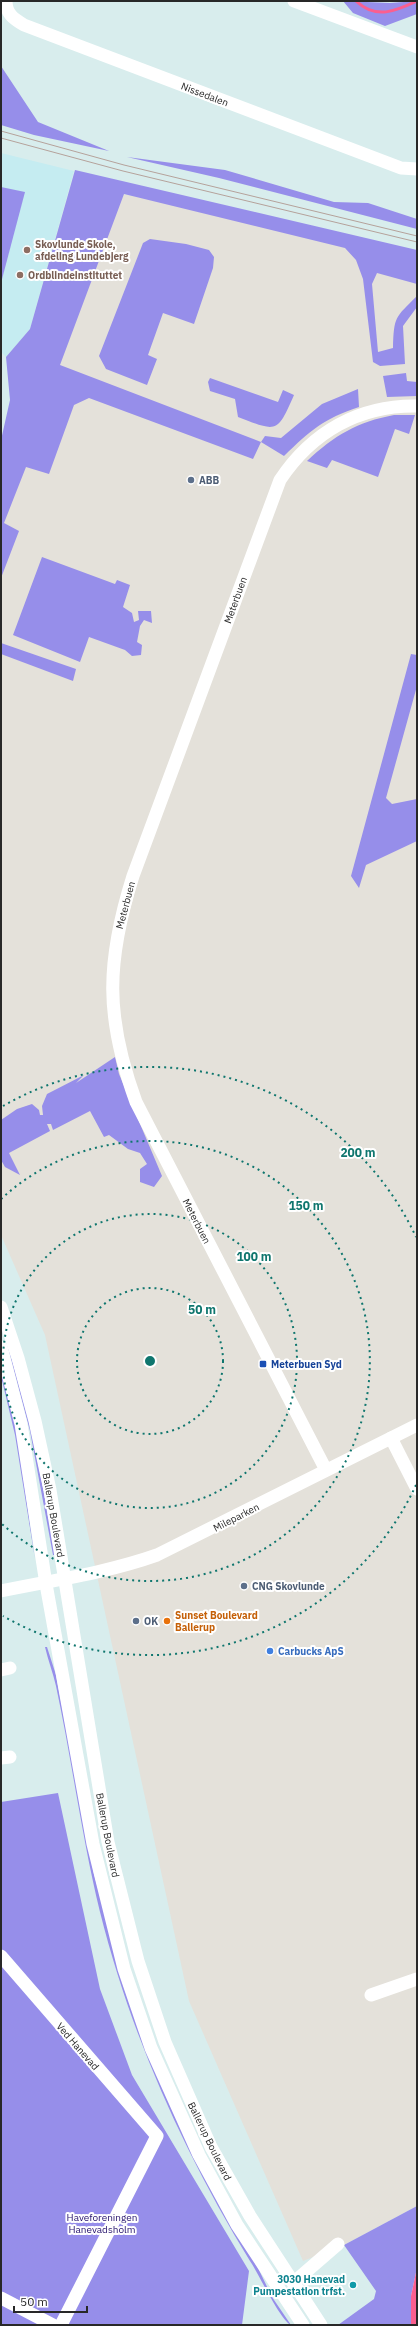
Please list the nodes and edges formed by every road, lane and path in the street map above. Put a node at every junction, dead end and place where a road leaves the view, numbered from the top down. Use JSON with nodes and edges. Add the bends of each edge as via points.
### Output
{"nodes":[{"id":1,"x":6,"y":1,"type":"edge"},
{"id":2,"x":294,"y":1,"type":"edge"},
{"id":3,"x":417,"y":47,"type":"edge"},
{"id":4,"x":417,"y":169,"type":"edge"},
{"id":5,"x":417,"y":406,"type":"edge"},
{"id":6,"x":1,"y":1307,"type":"edge"},
{"id":7,"x":1,"y":1347,"type":"edge"},
{"id":8,"x":417,"y":1425,"type":"edge"},
{"id":9,"x":391,"y":1438,"type":"junction"},
{"id":10,"x":326,"y":1470,"type":"junction"},
{"id":11,"x":417,"y":1489,"type":"edge"},
{"id":12,"x":66,"y":1580,"type":"junction"},
{"id":13,"x":46,"y":1584,"type":"junction"},
{"id":14,"x":1,"y":1591,"type":"edge"},
{"id":15,"x":1,"y":1956,"type":"edge"},
{"id":16,"x":417,"y":1979,"type":"edge"},
{"id":17,"x":370,"y":1995,"type":"dead end"},
{"id":18,"x":338,"y":2244,"type":"dead end"},
{"id":19,"x":293,"y":2283,"type":"junction"},
{"id":20,"x":1,"y":2298,"type":"edge"},
{"id":21,"x":53,"y":2325,"type":"edge"},
{"id":22,"x":61,"y":2325,"type":"edge"},
{"id":23,"x":303,"y":2325,"type":"edge"},
{"id":24,"x":321,"y":2325,"type":"edge"}],
"edges":[{"from":1,"to":4,"type":"street","name":"Nissedalen","via":[[11,17],[24,25],[400,168]]},
{"from":2,"to":3,"type":"street"},
{"from":5,"to":10,"type":"street","name":"Meterbuen","via":[[376,409],[337,424],[304,449],[280,480],[133,876],[114,948],[111,988],[116,1028],[124,1070],[136,1102]]},
{"from":6,"to":12,"type":"street","name":"Ballerup Boulevard","via":[[35,1421]]},
{"from":7,"to":13,"type":"street","name":"Ballerup Boulevard","via":[[21,1424]]},
{"from":8,"to":9,"type":"street","name":"Mileparken"},
{"from":9,"to":10,"type":"street","name":"Mileparken"},
{"from":9,"to":11,"type":"street"},
{"from":10,"to":12,"type":"street","name":"Mileparken","via":[[157,1555],[132,1564]]},
{"from":12,"to":13,"type":"street","name":"Mileparken"},
{"from":12,"to":19,"type":"street","name":"Ballerup Boulevard","via":[[108,1842],[138,1961],[165,2042],[212,2147],[250,2216]]},
{"from":13,"to":14,"type":"street","name":"Mileparken"},
{"from":13,"to":23,"type":"street","name":"Ballerup Boulevard","via":[[93,1844],[113,1930],[137,2008],[166,2085],[199,2155],[237,2225]]},
{"from":15,"to":22,"type":"street","name":"Ved Hanevad","via":[[157,2136]]},
{"from":16,"to":17,"type":"street"},
{"from":18,"to":19,"type":"street"},
{"from":19,"to":24,"type":"street","name":"Ballerup Boulevard"},
{"from":20,"to":21,"type":"street"}]}
